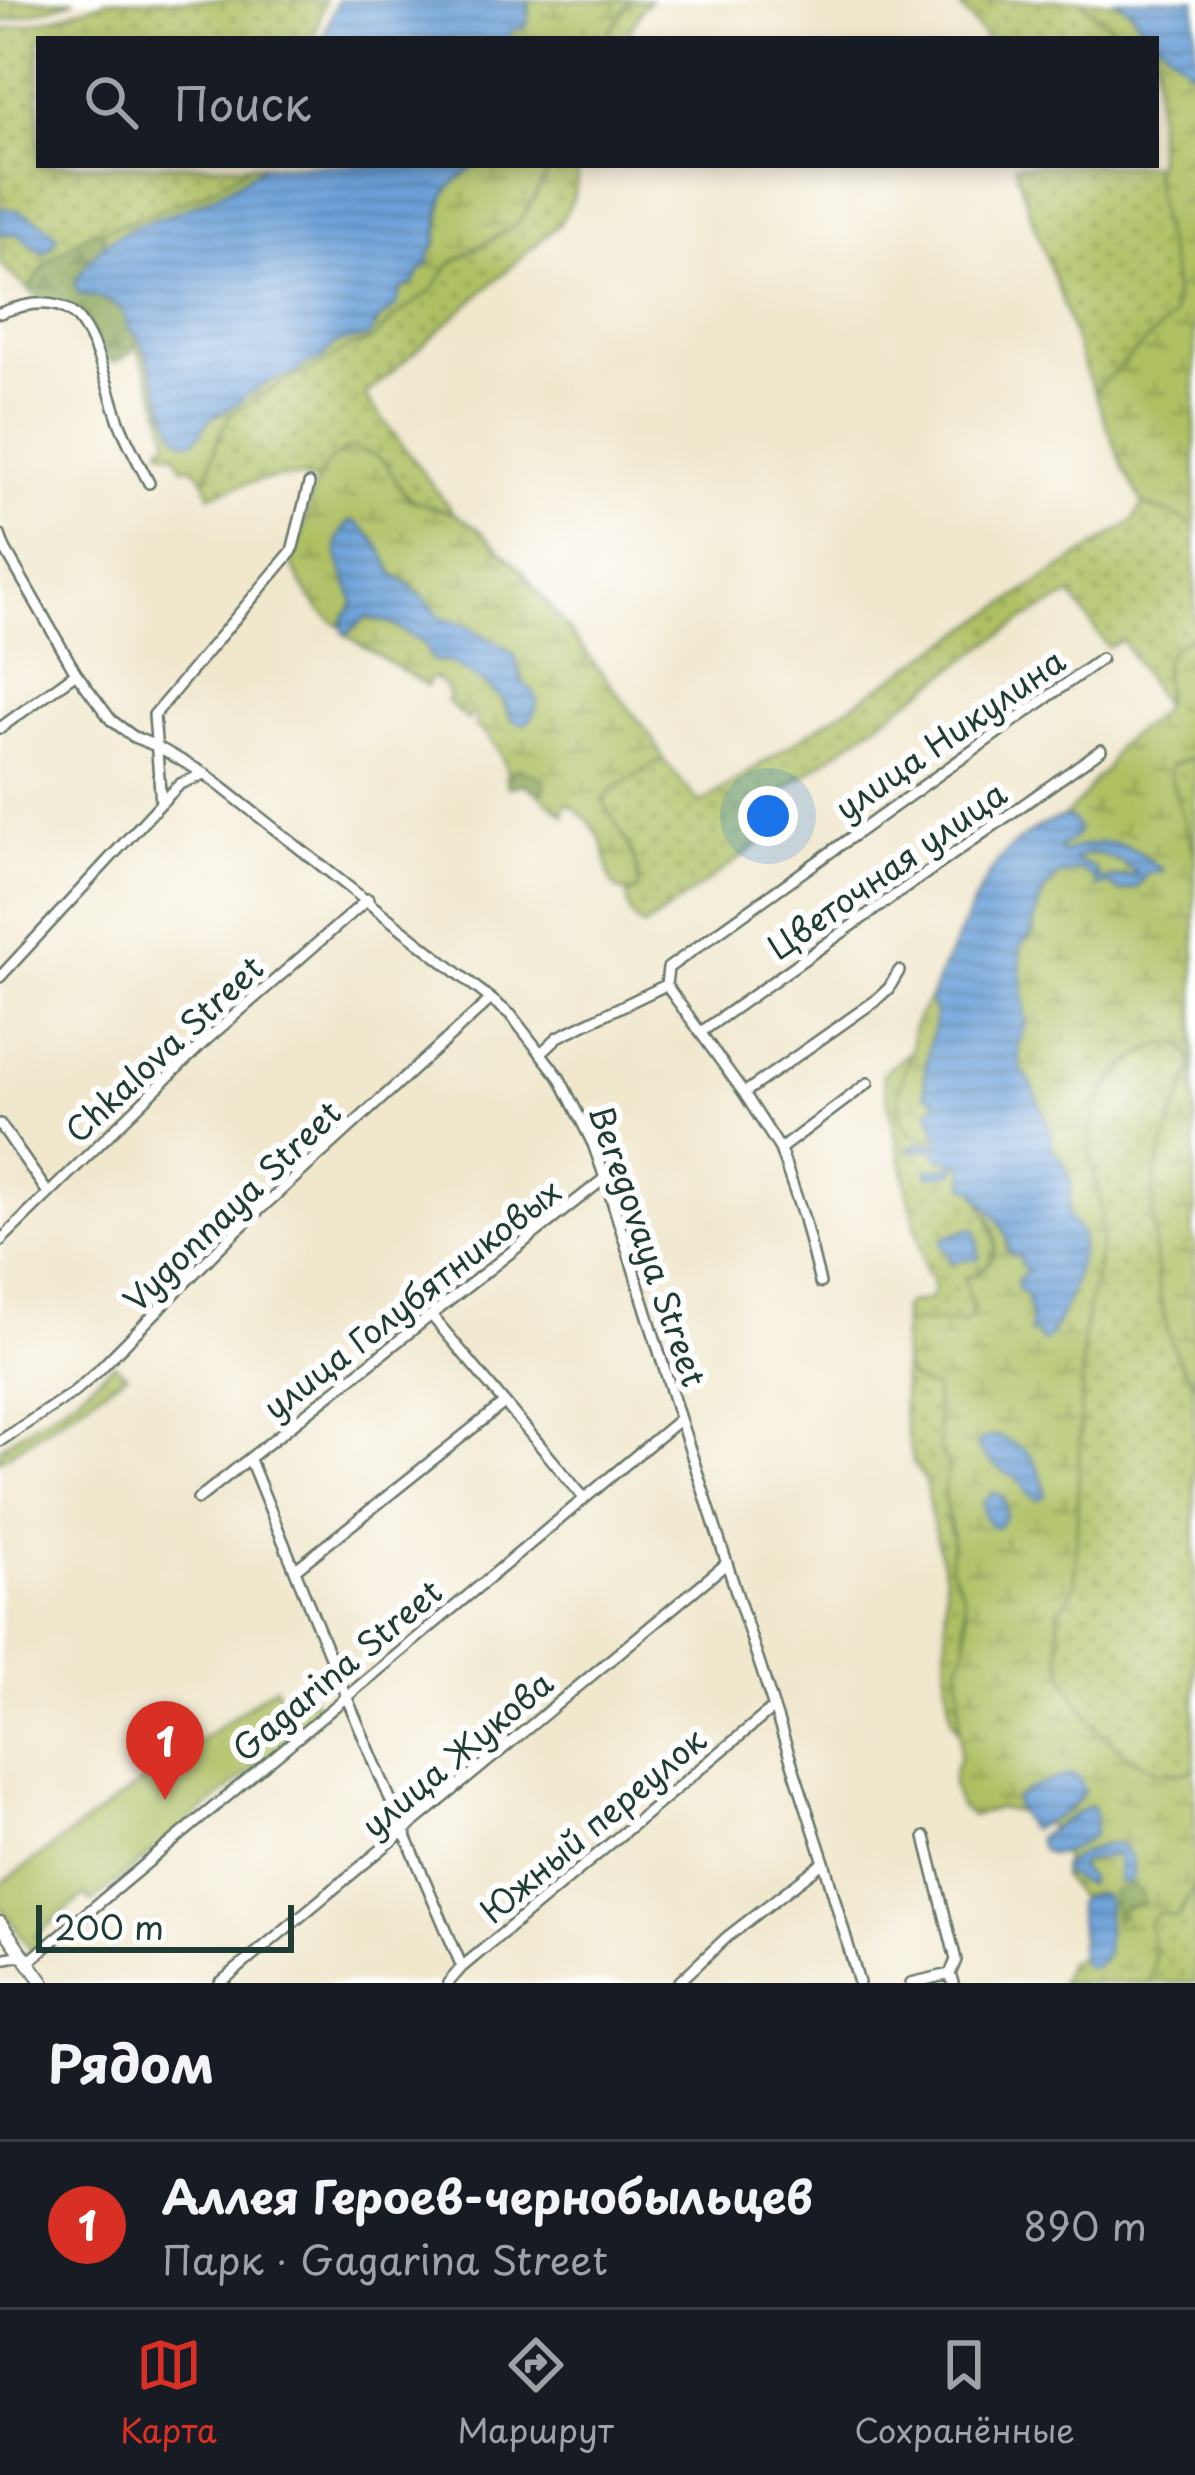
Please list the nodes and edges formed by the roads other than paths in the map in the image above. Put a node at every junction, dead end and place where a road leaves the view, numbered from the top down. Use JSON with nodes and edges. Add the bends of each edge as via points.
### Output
{"nodes":[{"id":1,"x":0,"y":313,"type":"edge"},
{"id":2,"x":148,"y":483,"type":"dead end"},
{"id":3,"x":310,"y":484,"type":"dead end"},
{"id":4,"x":0,"y":535,"type":"edge"},
{"id":5,"x":3,"y":551,"type":"edge"},
{"id":6,"x":1101,"y":659,"type":"dead end"},
{"id":7,"x":76,"y":673,"type":"junction"},
{"id":8,"x":0,"y":728,"type":"edge"},
{"id":9,"x":156,"y":746,"type":"junction"},
{"id":10,"x":1102,"y":750,"type":"dead end"},
{"id":11,"x":206,"y":774,"type":"junction"},
{"id":12,"x":161,"y":803,"type":"junction"},
{"id":13,"x":368,"y":899,"type":"junction"},
{"id":14,"x":899,"y":970,"type":"dead end"},
{"id":15,"x":0,"y":977,"type":"edge"},
{"id":16,"x":666,"y":985,"type":"junction"},
{"id":17,"x":491,"y":999,"type":"junction"},
{"id":18,"x":701,"y":1032,"type":"junction"},
{"id":19,"x":542,"y":1052,"type":"junction"},
{"id":20,"x":868,"y":1082,"type":"dead end"},
{"id":21,"x":744,"y":1093,"type":"junction"},
{"id":22,"x":0,"y":1124,"type":"edge"},
{"id":23,"x":780,"y":1149,"type":"junction"},
{"id":24,"x":605,"y":1178,"type":"junction"},
{"id":25,"x":48,"y":1193,"type":"junction"},
{"id":26,"x":0,"y":1241,"type":"edge"},
{"id":27,"x":820,"y":1283,"type":"dead end"},
{"id":28,"x":432,"y":1316,"type":"junction"},
{"id":29,"x":503,"y":1404,"type":"junction"},
{"id":30,"x":680,"y":1419,"type":"junction"},
{"id":31,"x":0,"y":1441,"type":"edge"},
{"id":32,"x":250,"y":1460,"type":"junction"},
{"id":33,"x":584,"y":1498,"type":"junction"},
{"id":34,"x":198,"y":1499,"type":"dead end"},
{"id":35,"x":726,"y":1564,"type":"junction"},
{"id":36,"x":296,"y":1569,"type":"junction"},
{"id":37,"x":346,"y":1696,"type":"junction"},
{"id":38,"x":772,"y":1709,"type":"junction"},
{"id":39,"x":404,"y":1831,"type":"junction"},
{"id":40,"x":925,"y":1837,"type":"dead end"},
{"id":41,"x":824,"y":1862,"type":"junction"},
{"id":42,"x":0,"y":1923,"type":"edge"},
{"id":43,"x":25,"y":1958,"type":"junction"},
{"id":44,"x":0,"y":1959,"type":"edge"},
{"id":45,"x":462,"y":1967,"type":"junction"},
{"id":46,"x":951,"y":1978,"type":"edge"},
{"id":47,"x":43,"y":1983,"type":"edge"},
{"id":48,"x":220,"y":1983,"type":"edge"},
{"id":49,"x":448,"y":1983,"type":"edge"},
{"id":50,"x":678,"y":1983,"type":"edge"},
{"id":51,"x":860,"y":1983,"type":"edge"},
{"id":52,"x":911,"y":1983,"type":"edge"}],
"edges":[{"from":1,"to":2,"type":"street","via":[[43,304],[77,319]]},
{"from":3,"to":9,"type":"street","via":[[292,551],[156,711]]},
{"from":4,"to":5,"type":"street","name":"Beregovaya Street"},
{"from":5,"to":7,"type":"street","name":"Beregovaya Street"},
{"from":6,"to":16,"type":"street","name":"улица Никулина","via":[[668,968]]},
{"from":7,"to":8,"type":"street"},
{"from":7,"to":9,"type":"street","name":"Beregovaya Street","via":[[111,720]]},
{"from":9,"to":11,"type":"street","name":"Beregovaya Street"},
{"from":9,"to":12,"type":"street"},
{"from":10,"to":18,"type":"street","name":"Цветочная улица"},
{"from":11,"to":12,"type":"street"},
{"from":11,"to":13,"type":"street","name":"Beregovaya Street"},
{"from":12,"to":15,"type":"street"},
{"from":13,"to":17,"type":"street","name":"Beregovaya Street"},
{"from":13,"to":25,"type":"street","name":"Chkalova Street"},
{"from":14,"to":21,"type":"street","via":[[874,1001]]},
{"from":16,"to":18,"type":"street"},
{"from":16,"to":19,"type":"street"},
{"from":17,"to":19,"type":"street","name":"Beregovaya Street"},
{"from":17,"to":31,"type":"street","name":"Vygonnaya Street","via":[[234,1233],[98,1372]]},
{"from":18,"to":21,"type":"street"},
{"from":19,"to":24,"type":"street","name":"Beregovaya Street"},
{"from":20,"to":23,"type":"street"},
{"from":21,"to":23,"type":"street"},
{"from":22,"to":25,"type":"street"},
{"from":23,"to":27,"type":"street"},
{"from":24,"to":28,"type":"street","name":"улица Голубятниковых"},
{"from":24,"to":30,"type":"street","name":"Beregovaya Street"},
{"from":25,"to":26,"type":"street","name":"Chkalova Street"},
{"from":28,"to":29,"type":"street"},
{"from":28,"to":32,"type":"street","name":"улица Голубятниковых"},
{"from":29,"to":33,"type":"street"},
{"from":29,"to":36,"type":"street"},
{"from":30,"to":33,"type":"street","name":"Gagarina Street"},
{"from":30,"to":35,"type":"street","name":"Beregovaya Street"},
{"from":32,"to":34,"type":"street","name":"улица Голубятниковых"},
{"from":32,"to":36,"type":"street","name":"улица Голубятниковых"},
{"from":33,"to":37,"type":"street","name":"Gagarina Street"},
{"from":35,"to":38,"type":"street","name":"Beregovaya Street"},
{"from":35,"to":39,"type":"street","name":"улица Жукова"},
{"from":36,"to":37,"type":"street","name":"улица Голубятниковых"},
{"from":37,"to":39,"type":"street","name":"улица Голубятниковых"},
{"from":37,"to":43,"type":"street","name":"Gagarina Street"},
{"from":38,"to":41,"type":"street","name":"Beregovaya Street"},
{"from":38,"to":45,"type":"street","name":"Южный переулок"},
{"from":39,"to":45,"type":"street","name":"улица Голубятниковых"},
{"from":39,"to":48,"type":"street","name":"улица Жукова"},
{"from":40,"to":46,"type":"street","via":[[956,1960]]},
{"from":41,"to":50,"type":"street"},
{"from":41,"to":51,"type":"street","name":"Beregovaya Street"},
{"from":42,"to":43,"type":"street"},
{"from":43,"to":44,"type":"street","name":"Gagarina Street"},
{"from":43,"to":47,"type":"street"},
{"from":45,"to":49,"type":"street","name":"Южный переулок"},
{"from":46,"to":52,"type":"street"}]}
